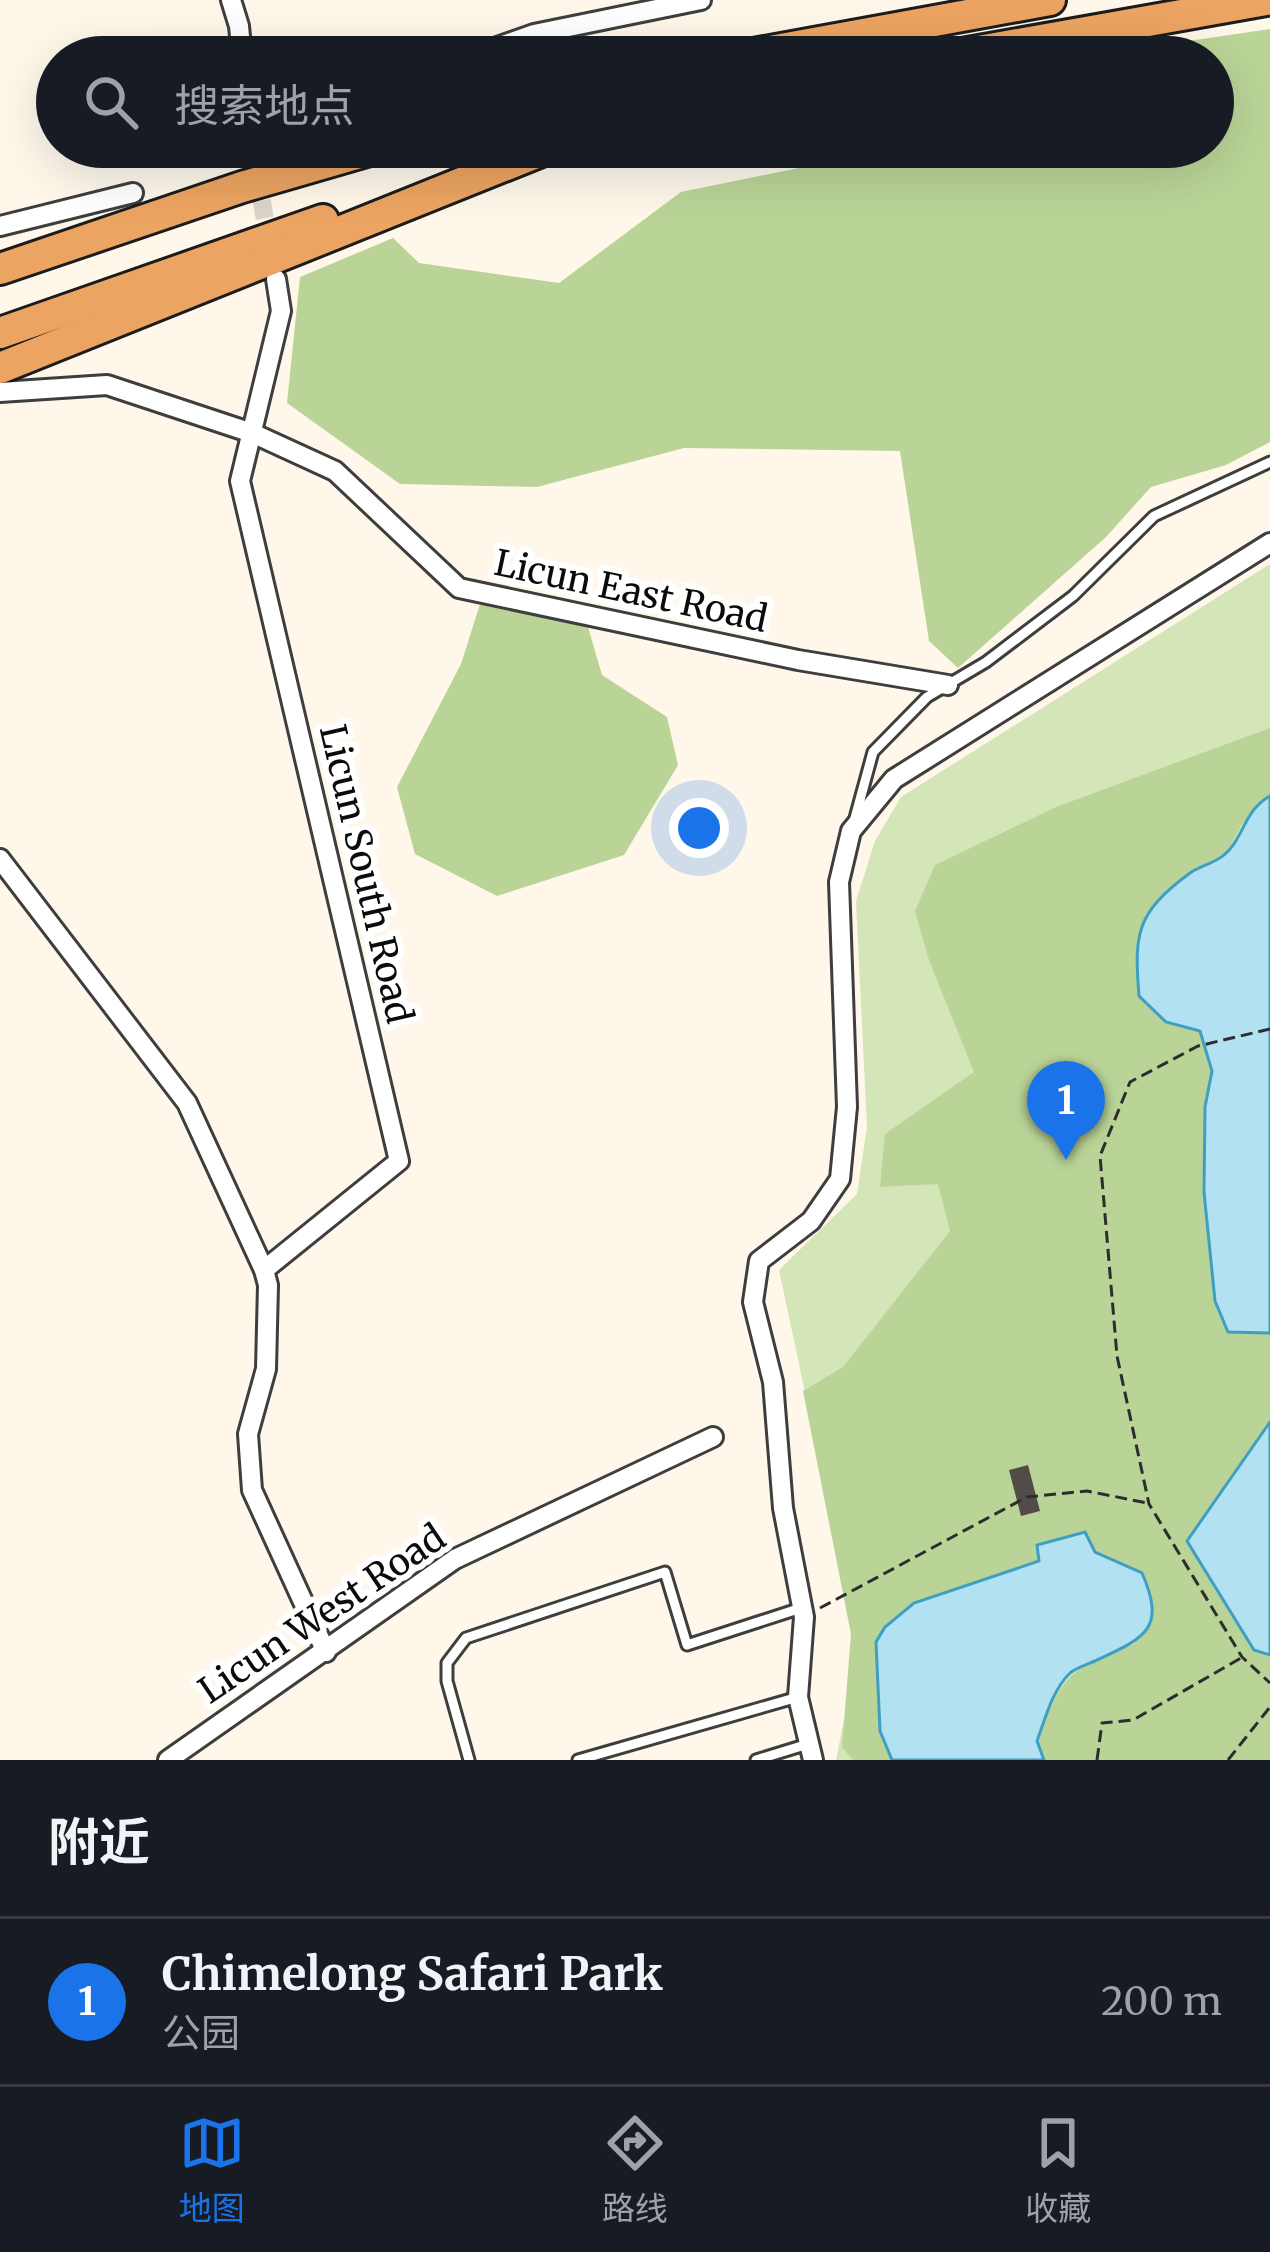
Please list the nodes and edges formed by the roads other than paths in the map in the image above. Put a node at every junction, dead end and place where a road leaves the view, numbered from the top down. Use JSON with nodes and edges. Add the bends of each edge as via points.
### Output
{"nodes":[{"id":1,"x":231,"y":0,"type":"edge"},
{"id":2,"x":701,"y":0,"type":"edge"},
{"id":3,"x":1050,"y":0,"type":"edge"},
{"id":4,"x":1266,"y":0,"type":"edge"},
{"id":5,"x":240,"y":36,"type":"edge"},
{"id":6,"x":528,"y":36,"type":"edge"},
{"id":7,"x":852,"y":36,"type":"edge"},
{"id":8,"x":1063,"y":36,"type":"edge"},
{"id":9,"x":313,"y":168,"type":"edge"},
{"id":10,"x":472,"y":168,"type":"edge"},
{"id":11,"x":495,"y":168,"type":"edge"},
{"id":12,"x":133,"y":193,"type":"dead end"},
{"id":13,"x":0,"y":226,"type":"edge"},
{"id":14,"x":0,"y":264,"type":"edge"},
{"id":15,"x":276,"y":279,"type":"dead end"},
{"id":16,"x":0,"y":333,"type":"edge"},
{"id":17,"x":0,"y":368,"type":"edge"},
{"id":18,"x":0,"y":392,"type":"edge"},
{"id":19,"x":252,"y":433,"type":"junction"},
{"id":20,"x":1270,"y":462,"type":"edge"},
{"id":21,"x":1270,"y":543,"type":"edge"},
{"id":22,"x":948,"y":685,"type":"junction"},
{"id":23,"x":851,"y":831,"type":"junction"},
{"id":24,"x":0,"y":859,"type":"edge"},
{"id":25,"x":264,"y":1270,"type":"junction"},
{"id":26,"x":713,"y":1436,"type":"dead end"},
{"id":27,"x":802,"y":1612,"type":"junction"},
{"id":28,"x":326,"y":1652,"type":"junction"},
{"id":29,"x":798,"y":1696,"type":"junction"},
{"id":30,"x":812,"y":1752,"type":"edge"},
{"id":31,"x":167,"y":1760,"type":"edge"},
{"id":32,"x":469,"y":1760,"type":"edge"},
{"id":33,"x":578,"y":1760,"type":"edge"},
{"id":34,"x":756,"y":1760,"type":"edge"}],
"edges":[{"from":1,"to":5,"type":"street"},
{"from":2,"to":6,"type":"street"},
{"from":3,"to":7,"type":"highway"},
{"from":4,"to":8,"type":"highway"},
{"from":9,"to":14,"type":"highway"},
{"from":10,"to":16,"type":"highway"},
{"from":11,"to":17,"type":"highway"},
{"from":12,"to":13,"type":"street"},
{"from":15,"to":19,"type":"street","via":[[281,311]]},
{"from":18,"to":19,"type":"street","name":"Licun East Road","via":[[107,385]]},
{"from":19,"to":22,"type":"street","name":"Licun East Road","via":[[335,471],[459,588]]},
{"from":19,"to":25,"type":"street","name":"Licun South Road","via":[[240,481],[399,1161]]},
{"from":20,"to":22,"type":"lane","via":[[1154,517],[1073,596]]},
{"from":21,"to":23,"type":"street","via":[[894,779]]},
{"from":22,"to":23,"type":"lane","via":[[873,752]]},
{"from":23,"to":27,"type":"street","via":[[838,882],[847,1107],[840,1179],[811,1221],[759,1261],[753,1302],[773,1382]]},
{"from":24,"to":25,"type":"street","via":[[187,1103]]},
{"from":25,"to":28,"type":"street","via":[[266,1369],[248,1434],[253,1490]]},
{"from":26,"to":28,"type":"street","name":"Licun West Road","via":[[455,1559]]},
{"from":27,"to":29,"type":"street"},
{"from":27,"to":32,"type":"lane","via":[[687,1645],[665,1572],[466,1638],[447,1663],[447,1681]]},
{"from":28,"to":31,"type":"street","name":"Licun West Road"},
{"from":29,"to":30,"type":"street"},
{"from":29,"to":33,"type":"lane"},
{"from":30,"to":34,"type":"lane"}]}
